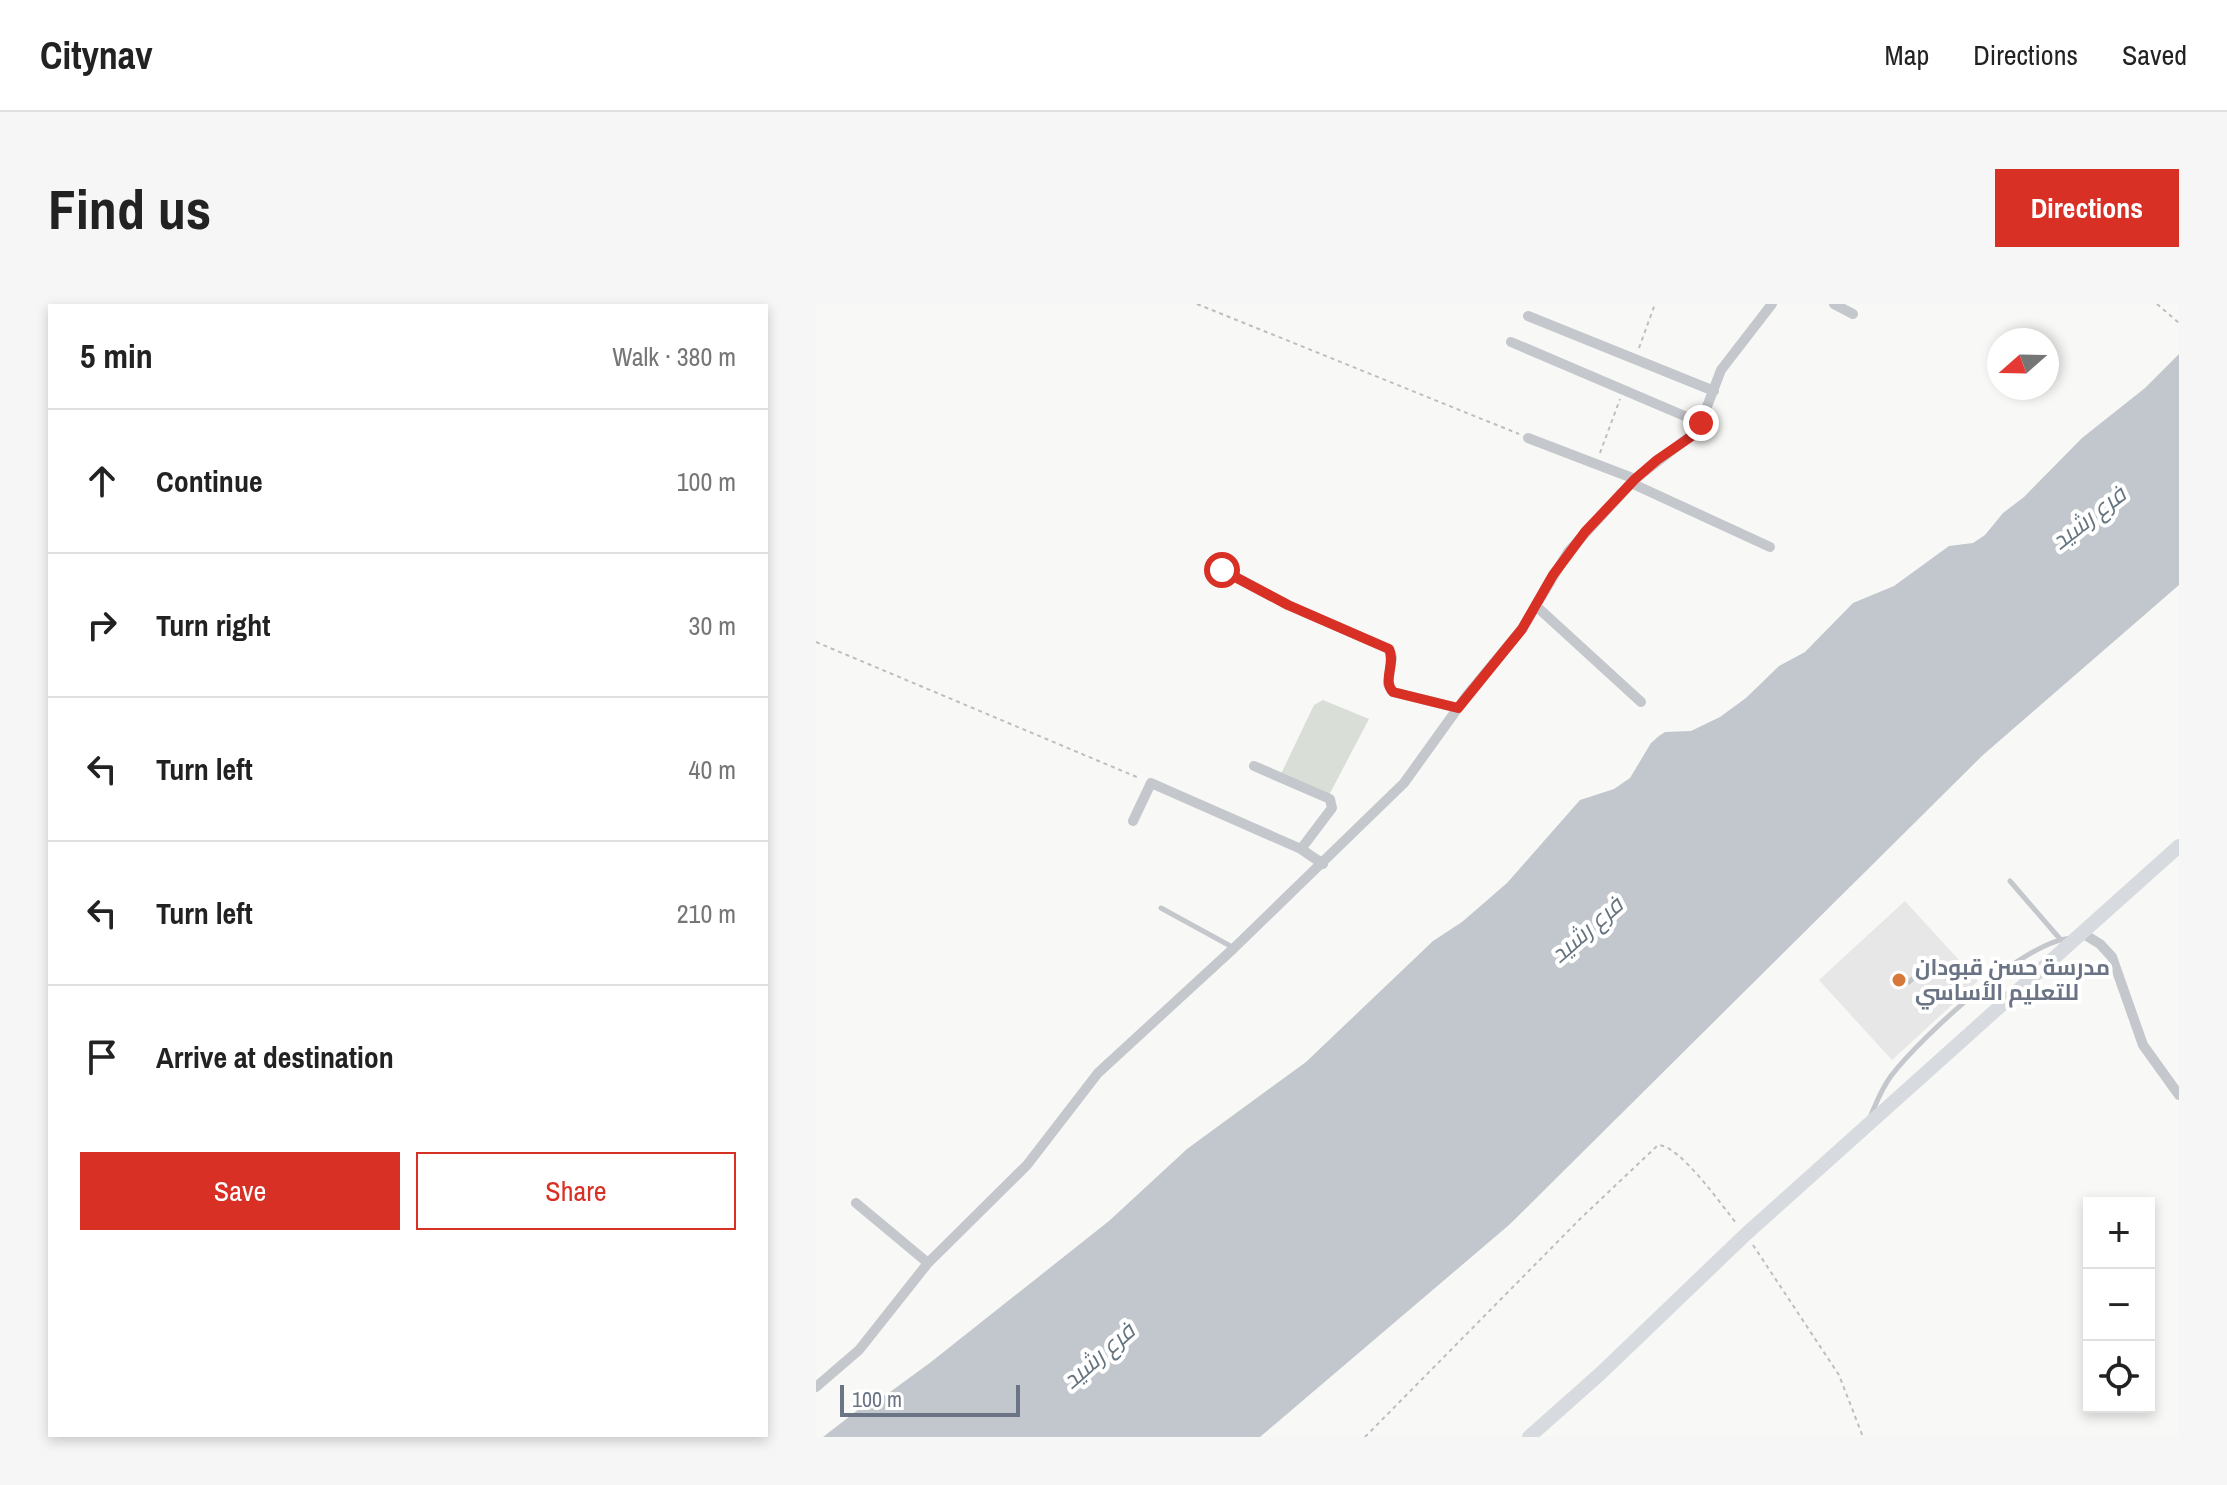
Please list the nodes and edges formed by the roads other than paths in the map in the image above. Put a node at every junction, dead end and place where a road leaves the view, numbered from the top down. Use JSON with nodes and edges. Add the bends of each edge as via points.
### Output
{"nodes":[{"id":1,"x":1772,"y":304,"type":"edge"},
{"id":2,"x":1834,"y":304,"type":"edge"},
{"id":3,"x":1853,"y":314,"type":"dead end"},
{"id":4,"x":1528,"y":316,"type":"dead end"},
{"id":5,"x":1511,"y":342,"type":"dead end"},
{"id":6,"x":1714,"y":391,"type":"junction"},
{"id":7,"x":1701,"y":423,"type":"junction"},
{"id":8,"x":1528,"y":438,"type":"road end"},
{"id":9,"x":1633,"y":481,"type":"junction"},
{"id":10,"x":1770,"y":547,"type":"dead end"},
{"id":11,"x":1222,"y":570,"type":"dead end"},
{"id":12,"x":1536,"y":606,"type":"junction"},
{"id":13,"x":1641,"y":702,"type":"dead end"},
{"id":14,"x":1458,"y":708,"type":"junction"},
{"id":15,"x":1254,"y":766,"type":"dead end"},
{"id":16,"x":1133,"y":821,"type":"dead end"},
{"id":17,"x":2179,"y":846,"type":"edge"},
{"id":18,"x":1301,"y":849,"type":"junction"},
{"id":19,"x":1323,"y":864,"type":"junction"},
{"id":20,"x":2010,"y":881,"type":"dead end"},
{"id":21,"x":1161,"y":908,"type":"dead end"},
{"id":22,"x":2079,"y":936,"type":"junction"},
{"id":23,"x":2060,"y":939,"type":"junction"},
{"id":24,"x":1234,"y":948,"type":"junction"},
{"id":25,"x":1909,"y":982,"type":"dead end"},
{"id":26,"x":1968,"y":1000,"type":"junction"},
{"id":27,"x":2179,"y":1095,"type":"edge"},
{"id":28,"x":1866,"y":1126,"type":"junction"},
{"id":29,"x":856,"y":1203,"type":"dead end"},
{"id":30,"x":928,"y":1263,"type":"junction"},
{"id":31,"x":816,"y":1387,"type":"edge"},
{"id":32,"x":1529,"y":1437,"type":"edge"}],
"edges":[{"from":1,"to":6,"type":"street","via":[[1726,360]]},
{"from":2,"to":3,"type":"street"},
{"from":4,"to":6,"type":"street"},
{"from":5,"to":7,"type":"street"},
{"from":6,"to":7,"type":"street"},
{"from":7,"to":9,"type":"street","via":[[1692,436]]},
{"from":8,"to":9,"type":"street"},
{"from":9,"to":10,"type":"street"},
{"from":9,"to":12,"type":"street","via":[[1568,552]]},
{"from":11,"to":14,"type":"street","via":[[1389,649],[1388,684],[1393,692]]},
{"from":12,"to":13,"type":"street"},
{"from":12,"to":14,"type":"street"},
{"from":14,"to":19,"type":"street","via":[[1404,783]]},
{"from":15,"to":18,"type":"street","via":[[1330,799],[1332,808]]},
{"from":16,"to":18,"type":"street","via":[[1151,783]]},
{"from":17,"to":22,"type":"street"},
{"from":18,"to":19,"type":"street"},
{"from":19,"to":24,"type":"street"},
{"from":20,"to":23,"type":"lane"},
{"from":21,"to":24,"type":"lane"},
{"from":22,"to":23,"type":"lane"},
{"from":22,"to":27,"type":"street","via":[[2100,944],[2112,957],[2143,1045]]},
{"from":22,"to":28,"type":"street"},
{"from":23,"to":26,"type":"lane","via":[[2023,958]]},
{"from":24,"to":30,"type":"street","via":[[1098,1073],[1027,1165]]},
{"from":25,"to":26,"type":"lane","via":[[1933,963]]},
{"from":26,"to":28,"type":"lane","via":[[1892,1076]]},
{"from":28,"to":32,"type":"street"},
{"from":29,"to":30,"type":"street"},
{"from":30,"to":31,"type":"street","via":[[859,1350]]}]}
